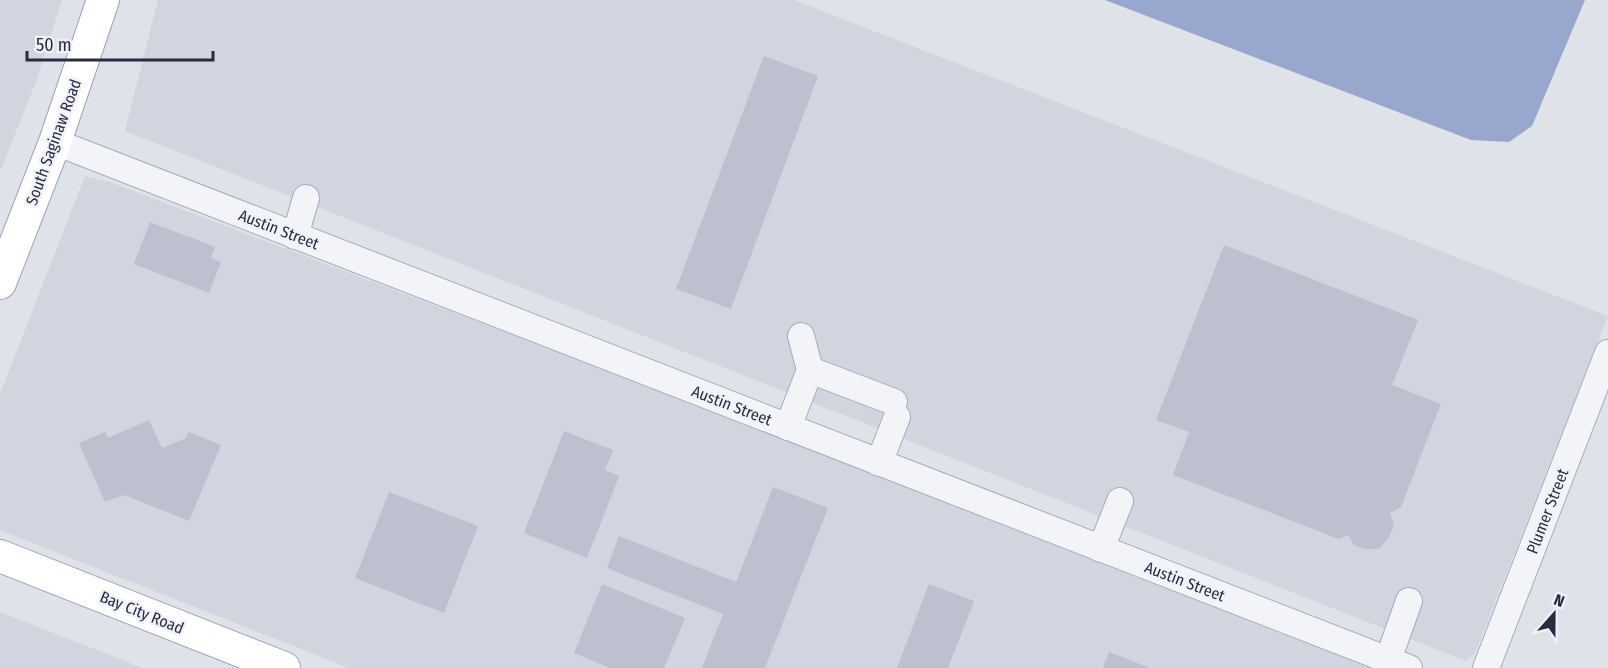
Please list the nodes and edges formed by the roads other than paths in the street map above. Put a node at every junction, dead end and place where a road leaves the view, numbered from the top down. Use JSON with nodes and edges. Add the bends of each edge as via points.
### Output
{"nodes":[{"id":1,"x":103,"y":0,"type":"edge"},
{"id":2,"x":55,"y":142,"type":"junction"},
{"id":3,"x":306,"y":198,"type":"dead end"},
{"id":4,"x":295,"y":236,"type":"junction"},
{"id":5,"x":0,"y":282,"type":"edge"},
{"id":6,"x":801,"y":336,"type":"dead end"},
{"id":7,"x":1608,"y":353,"type":"edge"},
{"id":8,"x":810,"y":370,"type":"junction"},
{"id":9,"x":788,"y":427,"type":"junction"},
{"id":10,"x":879,"y":463,"type":"junction"},
{"id":11,"x":1120,"y":501,"type":"dead end"},
{"id":12,"x":1101,"y":549,"type":"junction"},
{"id":13,"x":0,"y":556,"type":"edge"},
{"id":14,"x":1409,"y":602,"type":"dead end"},
{"id":15,"x":1398,"y":664,"type":"edge"},
{"id":16,"x":284,"y":668,"type":"edge"},
{"id":17,"x":1486,"y":668,"type":"edge"}],
"edges":[{"from":1,"to":2,"type":"main road","name":"South Saginaw Road"},
{"from":2,"to":4,"type":"street","name":"Austin Street"},
{"from":2,"to":5,"type":"main road","name":"South Saginaw Road"},
{"from":3,"to":4,"type":"street"},
{"from":4,"to":9,"type":"street","name":"Austin Street"},
{"from":6,"to":8,"type":"street"},
{"from":7,"to":17,"type":"street","name":"Plumer Street"},
{"from":8,"to":9,"type":"street"},
{"from":8,"to":10,"type":"street","via":[[895,410]]},
{"from":9,"to":10,"type":"street","name":"Austin Street"},
{"from":10,"to":12,"type":"street","name":"Austin Street"},
{"from":11,"to":12,"type":"street"},
{"from":12,"to":15,"type":"street","name":"Austin Street"},
{"from":13,"to":16,"type":"main road","name":"Bay City Road"},
{"from":14,"to":15,"type":"street"}]}
